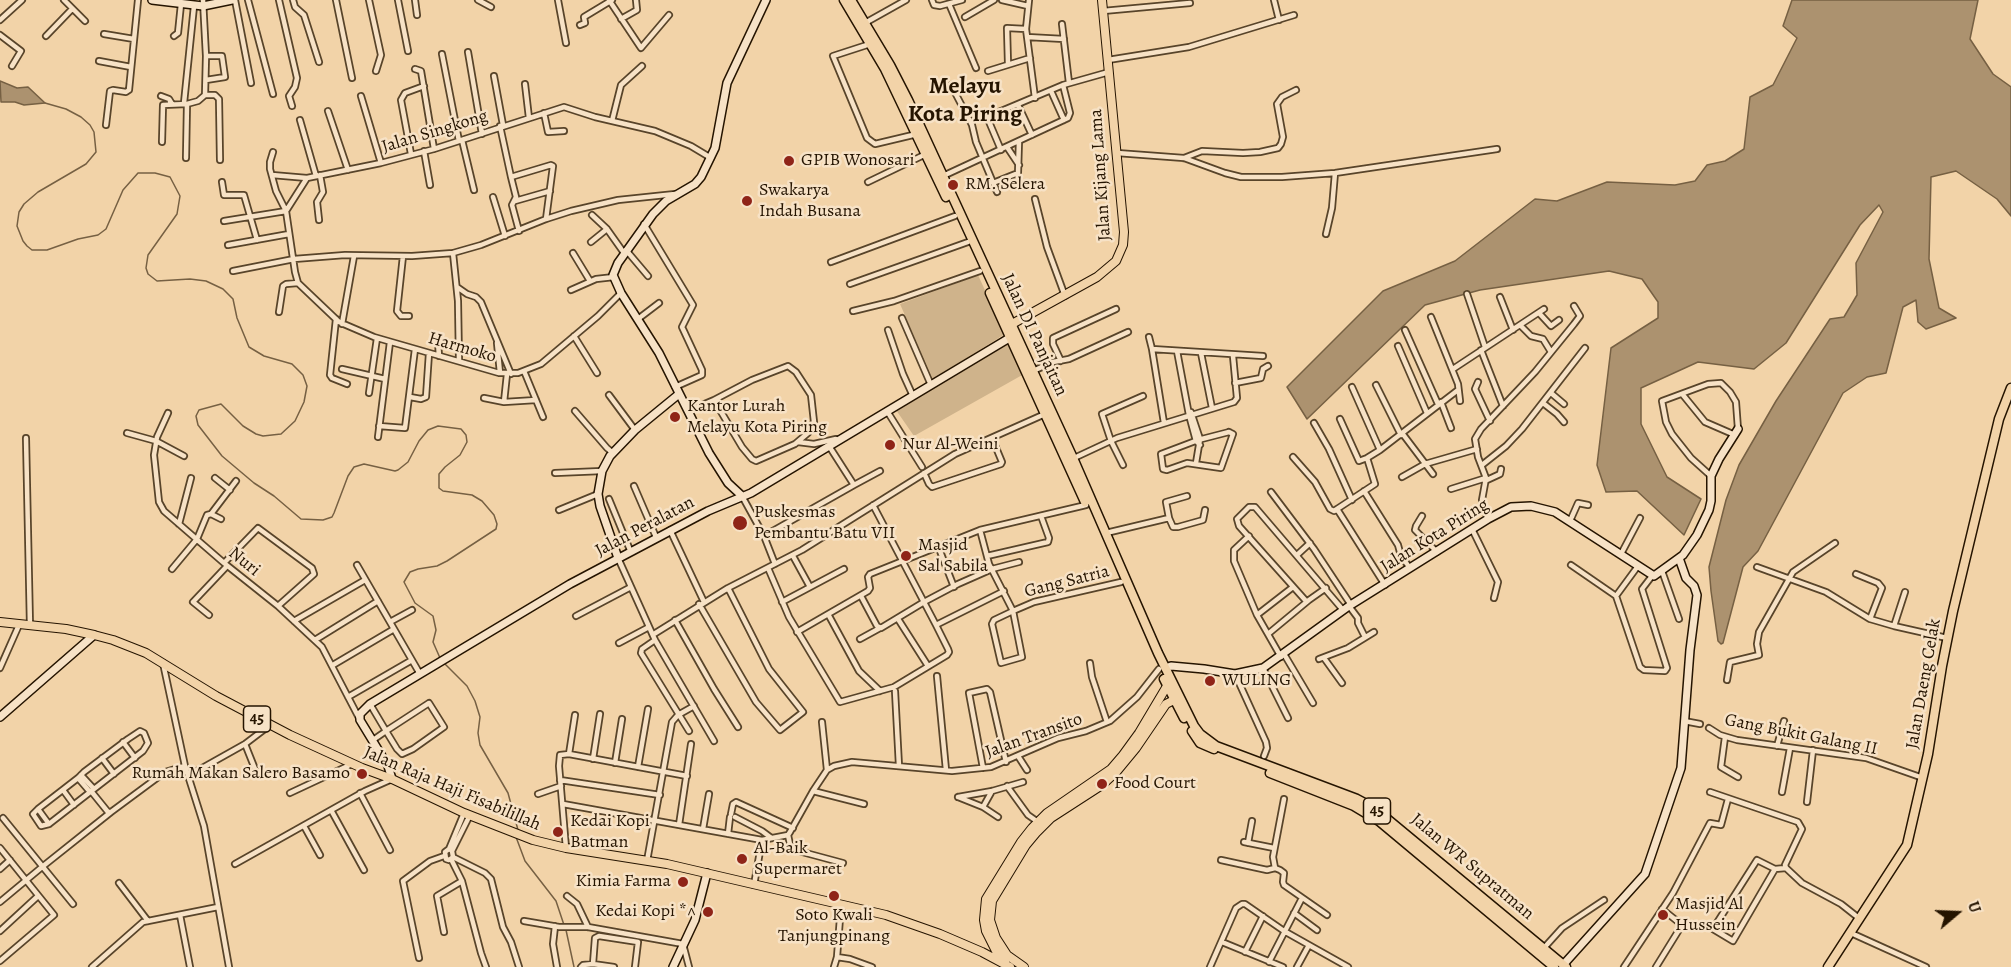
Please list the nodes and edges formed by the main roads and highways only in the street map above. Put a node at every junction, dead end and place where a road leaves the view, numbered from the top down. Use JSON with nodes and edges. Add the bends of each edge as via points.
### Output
{"nodes":[{"id":1,"x":844,"y":0,"type":"edge"},
{"id":2,"x":851,"y":0,"type":"edge"},
{"id":3,"x":1102,"y":0,"type":"edge"},
{"id":4,"x":929,"y":153,"type":"junction"},
{"id":5,"x":1012,"y":324,"type":"junction"},
{"id":6,"x":2011,"y":388,"type":"edge"},
{"id":7,"x":1070,"y":460,"type":"junction"},
{"id":8,"x":1079,"y":481,"type":"junction"},
{"id":9,"x":0,"y":622,"type":"edge"},
{"id":10,"x":1159,"y":668,"type":"junction"},
{"id":11,"x":1172,"y":693,"type":"junction"},
{"id":12,"x":1100,"y":782,"type":"junction"},
{"id":13,"x":1312,"y":786,"type":"junction"},
{"id":14,"x":990,"y":940,"type":"junction"},
{"id":15,"x":982,"y":951,"type":"junction"},
{"id":16,"x":1561,"y":966,"type":"edge"},
{"id":17,"x":1010,"y":967,"type":"edge"},
{"id":18,"x":1024,"y":967,"type":"edge"},
{"id":19,"x":1828,"y":967,"type":"edge"}],
"edges":[{"from":1,"to":4,"type":"highway","name":"Jalan DI Panjaitan"},
{"from":2,"to":4,"type":"highway","name":"Jalan DI Panjaitan","via":[[890,65]]},
{"from":3,"to":5,"type":"main road","name":"Jalan Kijang Lama","via":[[1124,232],[1121,251],[1109,268]]},
{"from":4,"to":5,"type":"highway","name":"Jalan DI Panjaitan"},
{"from":4,"to":7,"type":"highway","name":"Jalan DI Panjaitan"},
{"from":5,"to":7,"type":"highway","name":"Jalan DI Panjaitan"},
{"from":6,"to":19,"type":"highway","name":"Jalan Daeng Celak","via":[[1999,419],[1947,638],[1908,845]]},
{"from":7,"to":8,"type":"highway","name":"Jalan DI Panjaitan"},
{"from":8,"to":10,"type":"highway","name":"Jalan DI Panjaitan"},
{"from":8,"to":10,"type":"highway","name":"Jalan DI Panjaitan","via":[[1086,505]]},
{"from":9,"to":15,"type":"main road","name":"Jalan Raja Haji Fisabilillah","number":"45","via":[[66,629],[146,653],[270,725],[533,840],[707,873],[903,920]]},
{"from":10,"to":11,"type":"highway","name":"Jalan DI Panjaitan"},
{"from":11,"to":12,"type":"main road","number":"45"},
{"from":11,"to":12,"type":"main road","number":"45","via":[[1136,748]]},
{"from":11,"to":13,"type":"highway","name":"Jalan WR Supratman","number":"45","via":[[1200,743]]},
{"from":12,"to":14,"type":"main road","number":"45","via":[[1047,813],[1021,842],[986,899],[984,920]]},
{"from":12,"to":18,"type":"main road","number":"45","via":[[1036,833],[992,901],[990,920],[996,938],[1007,955]]},
{"from":13,"to":16,"type":"highway","name":"Jalan WR Supratman","number":"45","via":[[1379,821]]},
{"from":13,"to":16,"type":"highway","name":"Jalan WR Supratman","number":"45","via":[[1374,808]]},
{"from":14,"to":15,"type":"main road","via":[[990,948]]},
{"from":14,"to":17,"type":"main road","number":"45"},
{"from":15,"to":17,"type":"main road","number":"45"}]}
